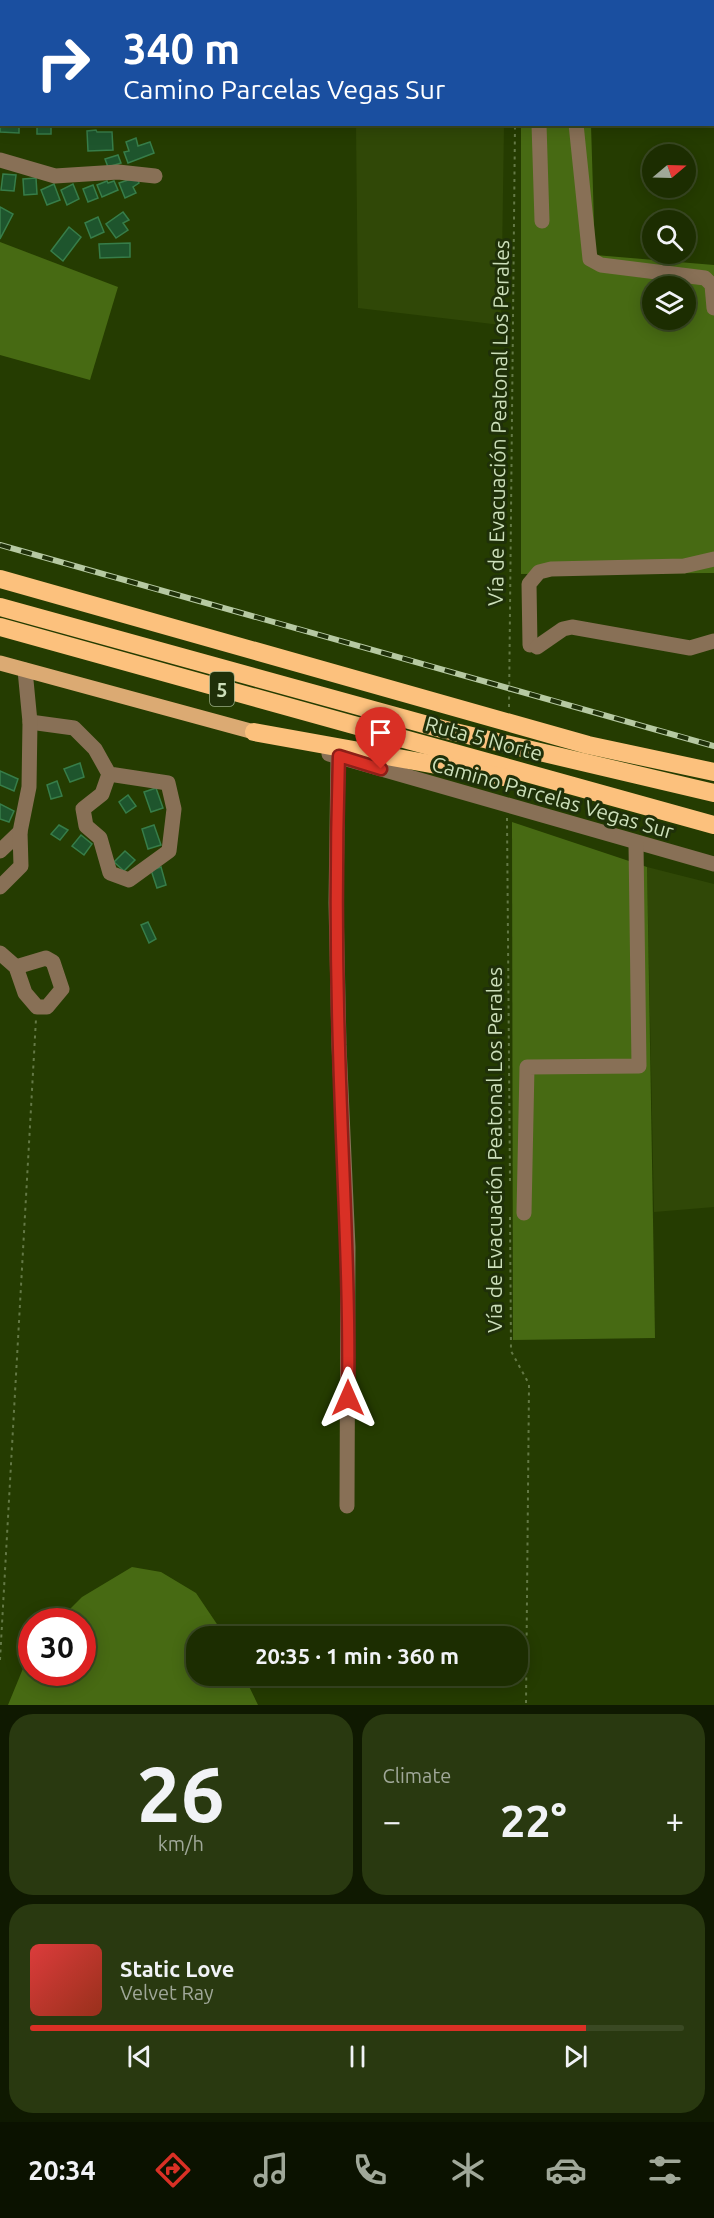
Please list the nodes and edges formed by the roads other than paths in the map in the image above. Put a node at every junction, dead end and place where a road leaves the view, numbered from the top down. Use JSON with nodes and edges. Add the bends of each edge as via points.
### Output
{"nodes":[{"id":1,"x":539,"y":126,"type":"edge"},
{"id":2,"x":576,"y":126,"type":"edge"},
{"id":3,"x":0,"y":160,"type":"edge"},
{"id":4,"x":155,"y":176,"type":"dead end"},
{"id":5,"x":542,"y":221,"type":"dead end"},
{"id":6,"x":714,"y":308,"type":"edge"},
{"id":7,"x":714,"y":559,"type":"edge"},
{"id":8,"x":0,"y":579,"type":"edge"},
{"id":9,"x":0,"y":608,"type":"edge"},
{"id":10,"x":0,"y":627,"type":"edge"},
{"id":11,"x":714,"y":641,"type":"edge"},
{"id":12,"x":0,"y":663,"type":"edge"},
{"id":13,"x":25,"y":670,"type":"junction"},
{"id":14,"x":30,"y":722,"type":"junction"},
{"id":15,"x":254,"y":732,"type":"junction"},
{"id":16,"x":339,"y":756,"type":"junction"},
{"id":17,"x":714,"y":772,"type":"edge"},
{"id":18,"x":109,"y":774,"type":"junction"},
{"id":19,"x":714,"y":793,"type":"edge"},
{"id":20,"x":612,"y":796,"type":"junction"},
{"id":21,"x":714,"y":825,"type":"edge"},
{"id":22,"x":20,"y":832,"type":"junction"},
{"id":23,"x":636,"y":844,"type":"junction"},
{"id":24,"x":0,"y":851,"type":"edge"},
{"id":25,"x":714,"y":864,"type":"edge"},
{"id":26,"x":0,"y":887,"type":"edge"},
{"id":27,"x":0,"y":953,"type":"edge"},
{"id":28,"x":16,"y":968,"type":"junction"},
{"id":29,"x":517,"y":1212,"type":"road end"},
{"id":30,"x":347,"y":1506,"type":"dead end"}],
"edges":[{"from":1,"to":5,"type":"street"},
{"from":2,"to":6,"type":"street","via":[[590,259],[601,265],[705,278],[713,290]]},
{"from":3,"to":4,"type":"street","via":[[55,176],[118,172]]},
{"from":7,"to":11,"type":"street","via":[[684,566],[551,569],[539,572],[529,584],[533,646],[572,627],[690,648]]},
{"from":8,"to":17,"type":"highway","via":[[588,745]]},
{"from":9,"to":19,"type":"highway","name":"Ruta 5 Norte","number":"5","via":[[453,732]]},
{"from":10,"to":20,"type":"highway","name":"Ruta 5 Norte","number":"5"},
{"from":12,"to":13,"type":"main road","name":"Camino Parcelas Vegas Sur"},
{"from":13,"to":14,"type":"street"},
{"from":13,"to":15,"type":"main road","name":"Camino Parcelas Vegas Sur"},
{"from":14,"to":18,"type":"street","via":[[74,728],[95,748]]},
{"from":14,"to":22,"type":"street","via":[[29,787]]},
{"from":15,"to":16,"type":"street","name":"Camino Parcelas Vegas Sur"},
{"from":15,"to":20,"type":"highway"},
{"from":16,"to":23,"type":"street","name":"Camino Parcelas Vegas Sur"},
{"from":16,"to":30,"type":"street","via":[[336,903],[348,1246]]},
{"from":18,"to":18,"type":"street","via":[[168,783],[174,809],[169,851],[129,880],[110,873],[100,838],[86,826],[83,809],[102,794]]},
{"from":20,"to":21,"type":"highway","name":"Ruta 5 Norte","number":"5"},
{"from":22,"to":24,"type":"street"},
{"from":22,"to":26,"type":"street","via":[[21,866]]},
{"from":23,"to":25,"type":"street","name":"Camino Parcelas Vegas Sur"},
{"from":23,"to":29,"type":"street","via":[[639,1066],[527,1067]]},
{"from":27,"to":28,"type":"street"},
{"from":28,"to":28,"type":"street","via":[[46,958],[52,963],[62,989],[47,1007],[37,1007],[25,993]]}]}
